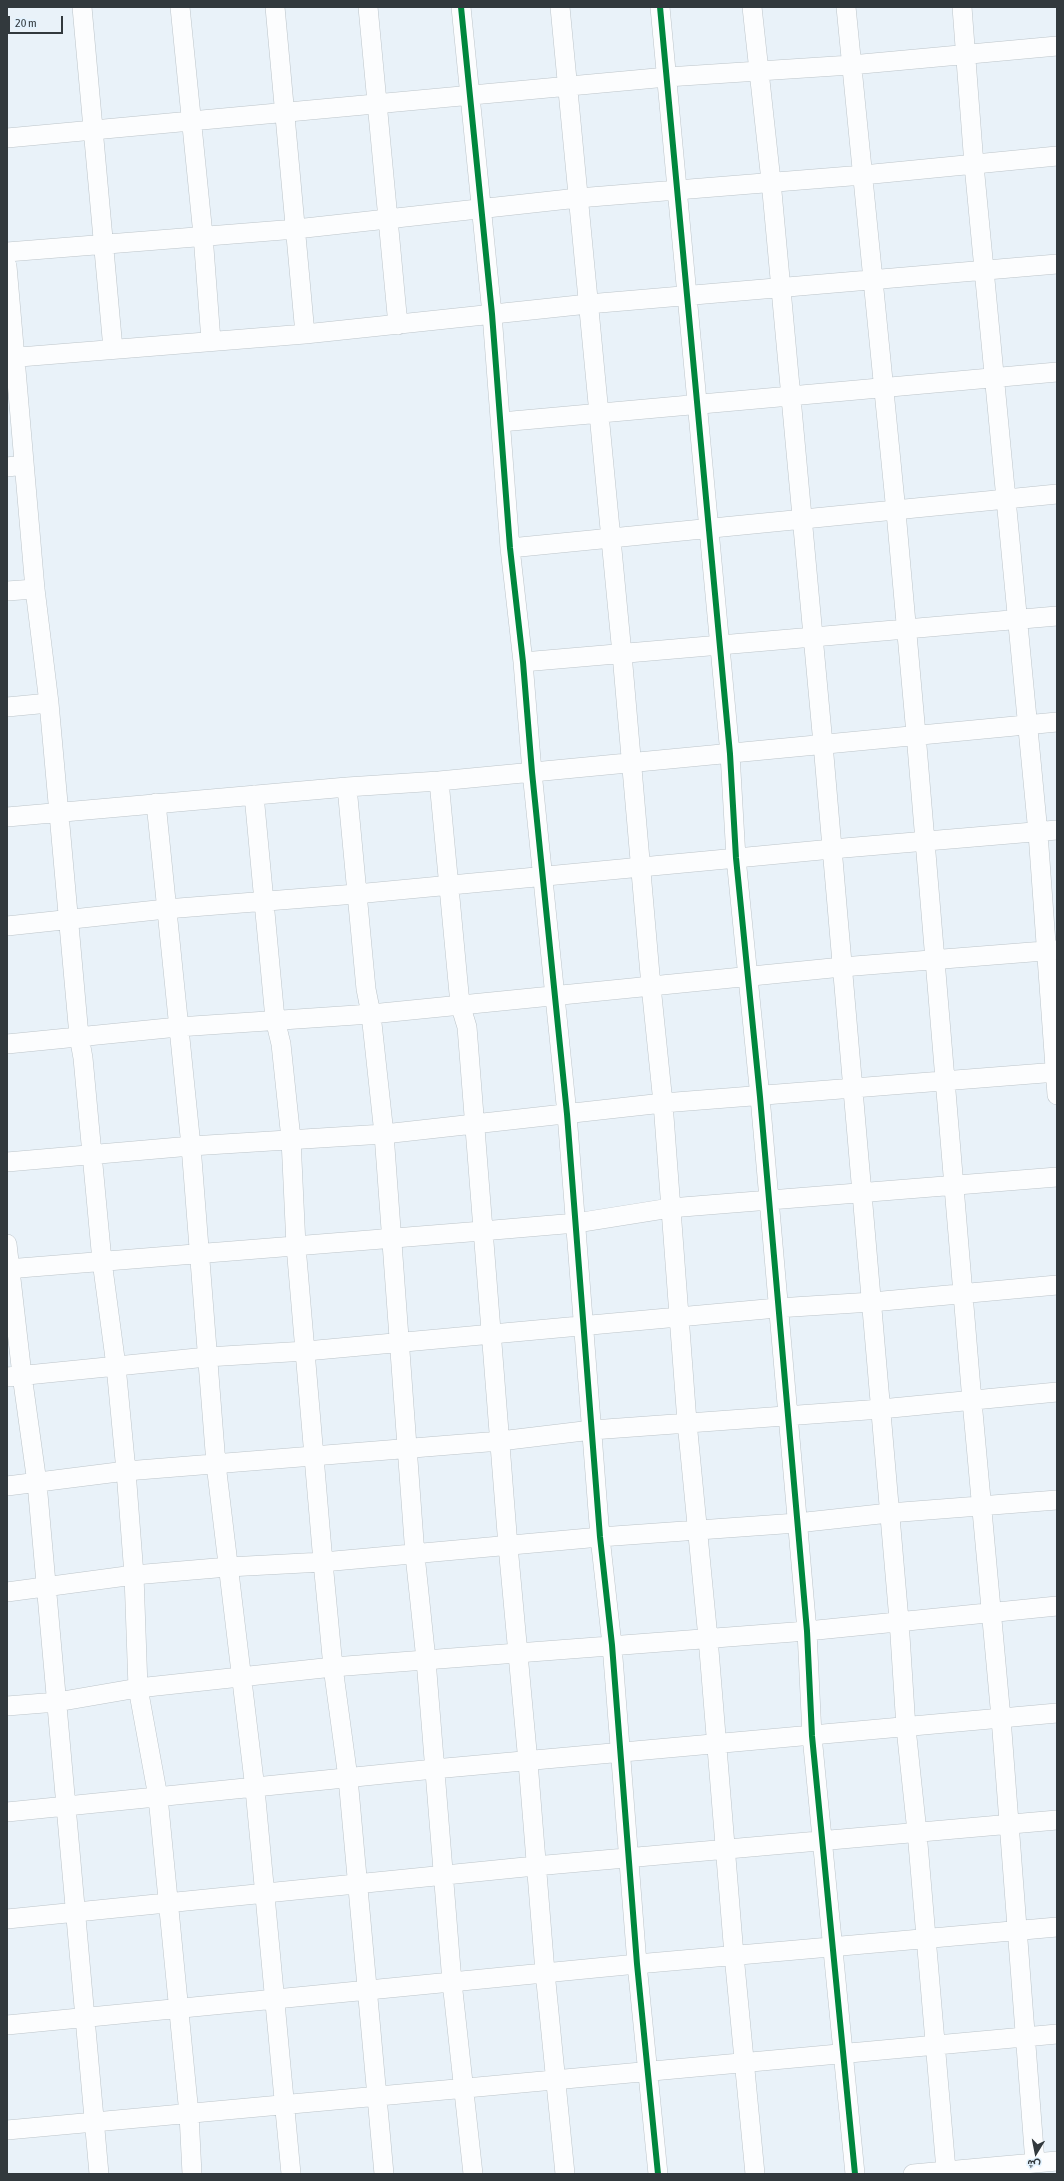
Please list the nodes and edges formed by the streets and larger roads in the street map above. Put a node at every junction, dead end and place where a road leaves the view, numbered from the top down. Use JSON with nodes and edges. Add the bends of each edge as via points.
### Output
{"nodes":[{"id":1,"x":82,"y":7,"type":"edge"},
{"id":2,"x":180,"y":7,"type":"edge"},
{"id":3,"x":275,"y":7,"type":"edge"},
{"id":4,"x":368,"y":7,"type":"edge"},
{"id":5,"x":461,"y":7,"type":"edge"},
{"id":6,"x":560,"y":7,"type":"edge"},
{"id":7,"x":660,"y":7,"type":"edge"},
{"id":8,"x":752,"y":7,"type":"edge"},
{"id":9,"x":846,"y":7,"type":"edge"},
{"id":10,"x":962,"y":7,"type":"edge"},
{"id":11,"x":1057,"y":46,"type":"edge"},
{"id":12,"x":964,"y":55,"type":"junction"},
{"id":13,"x":851,"y":65,"type":"junction"},
{"id":14,"x":759,"y":71,"type":"junction"},
{"id":15,"x":667,"y":77,"type":"junction"},
{"id":16,"x":568,"y":86,"type":"junction"},
{"id":17,"x":470,"y":95,"type":"junction"},
{"id":18,"x":377,"y":104,"type":"junction"},
{"id":19,"x":285,"y":112,"type":"junction"},
{"id":20,"x":191,"y":120,"type":"junction"},
{"id":21,"x":94,"y":130,"type":"junction"},
{"id":22,"x":7,"y":138,"type":"edge"},
{"id":23,"x":1057,"y":156,"type":"edge"},
{"id":24,"x":974,"y":165,"type":"junction"},
{"id":25,"x":863,"y":175,"type":"junction"},
{"id":26,"x":771,"y":181,"type":"junction"},
{"id":27,"x":678,"y":189,"type":"junction"},
{"id":28,"x":578,"y":198,"type":"junction"},
{"id":29,"x":481,"y":210,"type":"junction"},
{"id":30,"x":388,"y":219,"type":"junction"},
{"id":31,"x":296,"y":228,"type":"junction"},
{"id":32,"x":203,"y":235,"type":"junction"},
{"id":33,"x":104,"y":244,"type":"junction"},
{"id":34,"x":7,"y":252,"type":"edge"},
{"id":35,"x":1057,"y":264,"type":"edge"},
{"id":36,"x":7,"y":266,"type":"edge"},
{"id":37,"x":984,"y":270,"type":"junction"},
{"id":38,"x":873,"y":279,"type":"junction"},
{"id":39,"x":781,"y":287,"type":"junction"},
{"id":40,"x":687,"y":296,"type":"junction"},
{"id":41,"x":588,"y":304,"type":"junction"},
{"id":42,"x":492,"y":314,"type":"junction"},
{"id":43,"x":398,"y":325,"type":"junction"},
{"id":44,"x":305,"y":334,"type":"junction"},
{"id":45,"x":211,"y":341,"type":"junction"},
{"id":46,"x":113,"y":349,"type":"junction"},
{"id":47,"x":11,"y":357,"type":"edge"},
{"id":48,"x":1057,"y":372,"type":"edge"},
{"id":49,"x":994,"y":377,"type":"junction"},
{"id":50,"x":883,"y":389,"type":"junction"},
{"id":51,"x":790,"y":398,"type":"junction"},
{"id":52,"x":696,"y":406,"type":"junction"},
{"id":53,"x":598,"y":414,"type":"junction"},
{"id":54,"x":501,"y":422,"type":"junction"},
{"id":55,"x":16,"y":466,"type":"edge"},
{"id":56,"x":1057,"y":494,"type":"edge"},
{"id":57,"x":1004,"y":499,"type":"junction"},
{"id":58,"x":896,"y":512,"type":"junction"},
{"id":59,"x":801,"y":521,"type":"junction"},
{"id":60,"x":710,"y":528,"type":"junction"},
{"id":61,"x":610,"y":537,"type":"junction"},
{"id":62,"x":510,"y":548,"type":"junction"},
{"id":63,"x":35,"y":589,"type":"junction"},
{"id":64,"x":7,"y":591,"type":"edge"},
{"id":65,"x":1057,"y":616,"type":"edge"},
{"id":66,"x":1016,"y":620,"type":"junction"},
{"id":67,"x":906,"y":630,"type":"junction"},
{"id":68,"x":814,"y":638,"type":"junction"},
{"id":69,"x":719,"y":647,"type":"junction"},
{"id":70,"x":622,"y":654,"type":"junction"},
{"id":71,"x":523,"y":662,"type":"junction"},
{"id":72,"x":49,"y":703,"type":"junction"},
{"id":73,"x":7,"y":707,"type":"edge"},
{"id":74,"x":1057,"y":722,"type":"edge"},
{"id":75,"x":1028,"y":725,"type":"junction"},
{"id":76,"x":916,"y":734,"type":"junction"},
{"id":77,"x":823,"y":744,"type":"junction"},
{"id":78,"x":730,"y":754,"type":"junction"},
{"id":79,"x":632,"y":762,"type":"junction"},
{"id":80,"x":532,"y":772,"type":"junction"},
{"id":81,"x":439,"y":781,"type":"junction"},
{"id":82,"x":347,"y":787,"type":"junction"},
{"id":83,"x":254,"y":795,"type":"junction"},
{"id":84,"x":156,"y":803,"type":"junction"},
{"id":85,"x":58,"y":813,"type":"junction"},
{"id":86,"x":7,"y":817,"type":"edge"},
{"id":87,"x":1057,"y":830,"type":"edge"},
{"id":88,"x":1038,"y":833,"type":"junction"},
{"id":89,"x":924,"y":841,"type":"junction"},
{"id":90,"x":832,"y":849,"type":"junction"},
{"id":91,"x":736,"y":858,"type":"junction"},
{"id":92,"x":640,"y":868,"type":"junction"},
{"id":93,"x":544,"y":877,"type":"junction"},
{"id":94,"x":449,"y":886,"type":"junction"},
{"id":95,"x":356,"y":894,"type":"junction"},
{"id":96,"x":263,"y":901,"type":"junction"},
{"id":97,"x":166,"y":909,"type":"junction"},
{"id":98,"x":68,"y":919,"type":"junction"},
{"id":99,"x":7,"y":926,"type":"edge"},
{"id":100,"x":1051,"y":951,"type":"edge"},
{"id":101,"x":935,"y":959,"type":"junction"},
{"id":102,"x":842,"y":968,"type":"junction"},
{"id":103,"x":747,"y":976,"type":"junction"},
{"id":104,"x":651,"y":986,"type":"junction"},
{"id":105,"x":555,"y":996,"type":"junction"},
{"id":106,"x":460,"y":1004,"type":"junction"},
{"id":107,"x":372,"y":1014,"type":"junction"},
{"id":108,"x":275,"y":1019,"type":"junction"},
{"id":109,"x":178,"y":1027,"type":"junction"},
{"id":110,"x":79,"y":1036,"type":"junction"},
{"id":111,"x":7,"y":1044,"type":"edge"},
{"id":112,"x":1056,"y":1072,"type":"edge"},
{"id":113,"x":945,"y":1080,"type":"junction"},
{"id":114,"x":852,"y":1089,"type":"junction"},
{"id":115,"x":1057,"y":1095,"type":"edge"},
{"id":116,"x":760,"y":1097,"type":"junction"},
{"id":117,"x":663,"y":1103,"type":"junction"},
{"id":118,"x":567,"y":1114,"type":"junction"},
{"id":119,"x":475,"y":1123,"type":"junction"},
{"id":120,"x":384,"y":1134,"type":"junction"},
{"id":121,"x":291,"y":1139,"type":"junction"},
{"id":122,"x":191,"y":1146,"type":"junction"},
{"id":123,"x":91,"y":1154,"type":"junction"},
{"id":124,"x":7,"y":1162,"type":"edge"},
{"id":125,"x":1057,"y":1177,"type":"edge"},
{"id":126,"x":955,"y":1185,"type":"junction"},
{"id":127,"x":863,"y":1193,"type":"junction"},
{"id":128,"x":769,"y":1201,"type":"junction"},
{"id":129,"x":670,"y":1208,"type":"junction"},
{"id":130,"x":576,"y":1223,"type":"junction"},
{"id":131,"x":482,"y":1231,"type":"junction"},
{"id":132,"x":393,"y":1238,"type":"junction"},
{"id":133,"x":7,"y":1244,"type":"edge"},
{"id":134,"x":296,"y":1246,"type":"junction"},
{"id":135,"x":199,"y":1253,"type":"junction"},
{"id":136,"x":102,"y":1261,"type":"junction"},
{"id":137,"x":8,"y":1269,"type":"edge"},
{"id":138,"x":1057,"y":1284,"type":"edge"},
{"id":139,"x":964,"y":1293,"type":"junction"},
{"id":140,"x":872,"y":1302,"type":"junction"},
{"id":141,"x":777,"y":1308,"type":"junction"},
{"id":142,"x":679,"y":1317,"type":"junction"},
{"id":143,"x":582,"y":1326,"type":"junction"},
{"id":144,"x":490,"y":1334,"type":"junction"},
{"id":145,"x":399,"y":1342,"type":"junction"},
{"id":146,"x":306,"y":1351,"type":"junction"},
{"id":147,"x":207,"y":1357,"type":"junction"},
{"id":148,"x":116,"y":1366,"type":"junction"},
{"id":149,"x":15,"y":1376,"type":"edge"},
{"id":150,"x":1057,"y":1392,"type":"edge"},
{"id":151,"x":972,"y":1401,"type":"junction"},
{"id":152,"x":881,"y":1409,"type":"junction"},
{"id":153,"x":787,"y":1415,"type":"junction"},
{"id":154,"x":687,"y":1422,"type":"junction"},
{"id":155,"x":592,"y":1430,"type":"junction"},
{"id":156,"x":500,"y":1441,"type":"junction"},
{"id":157,"x":407,"y":1449,"type":"junction"},
{"id":158,"x":315,"y":1457,"type":"junction"},
{"id":159,"x":216,"y":1464,"type":"junction"},
{"id":160,"x":126,"y":1471,"type":"junction"},
{"id":161,"x":37,"y":1483,"type":"junction"},
{"id":162,"x":7,"y":1486,"type":"edge"},
{"id":163,"x":1057,"y":1500,"type":"edge"},
{"id":164,"x":982,"y":1507,"type":"junction"},
{"id":165,"x":889,"y":1513,"type":"junction"},
{"id":166,"x":797,"y":1524,"type":"junction"},
{"id":167,"x":698,"y":1531,"type":"junction"},
{"id":168,"x":600,"y":1537,"type":"junction"},
{"id":169,"x":508,"y":1546,"type":"junction"},
{"id":170,"x":415,"y":1555,"type":"junction"},
{"id":171,"x":323,"y":1562,"type":"junction"},
{"id":172,"x":228,"y":1567,"type":"junction"},
{"id":173,"x":134,"y":1575,"type":"junction"},
{"id":174,"x":46,"y":1587,"type":"junction"},
{"id":175,"x":7,"y":1592,"type":"edge"},
{"id":176,"x":1057,"y":1606,"type":"edge"},
{"id":177,"x":991,"y":1612,"type":"junction"},
{"id":178,"x":899,"y":1620,"type":"junction"},
{"id":179,"x":807,"y":1630,"type":"junction"},
{"id":180,"x":708,"y":1638,"type":"junction"},
{"id":181,"x":612,"y":1645,"type":"junction"},
{"id":182,"x":518,"y":1654,"type":"junction"},
{"id":183,"x":426,"y":1660,"type":"junction"},
{"id":184,"x":333,"y":1667,"type":"junction"},
{"id":185,"x":240,"y":1676,"type":"junction"},
{"id":186,"x":138,"y":1688,"type":"junction"},
{"id":187,"x":57,"y":1702,"type":"junction"},
{"id":188,"x":7,"y":1706,"type":"edge"},
{"id":189,"x":1057,"y":1713,"type":"edge"},
{"id":190,"x":1001,"y":1718,"type":"junction"},
{"id":191,"x":906,"y":1728,"type":"junction"},
{"id":192,"x":812,"y":1736,"type":"junction"},
{"id":193,"x":717,"y":1744,"type":"junction"},
{"id":194,"x":619,"y":1753,"type":"junction"},
{"id":195,"x":528,"y":1762,"type":"junction"},
{"id":196,"x":434,"y":1770,"type":"junction"},
{"id":197,"x":348,"y":1778,"type":"junction"},
{"id":198,"x":255,"y":1789,"type":"junction"},
{"id":199,"x":158,"y":1797,"type":"junction"},
{"id":200,"x":66,"y":1806,"type":"junction"},
{"id":201,"x":7,"y":1812,"type":"edge"},
{"id":202,"x":1057,"y":1820,"type":"edge"},
{"id":203,"x":1009,"y":1824,"type":"junction"},
{"id":204,"x":917,"y":1832,"type":"junction"},
{"id":205,"x":823,"y":1840,"type":"junction"},
{"id":206,"x":727,"y":1850,"type":"junction"},
{"id":207,"x":628,"y":1858,"type":"junction"},
{"id":208,"x":535,"y":1866,"type":"junction"},
{"id":209,"x":445,"y":1875,"type":"junction"},
{"id":210,"x":357,"y":1884,"type":"junction"},
{"id":211,"x":266,"y":1894,"type":"junction"},
{"id":212,"x":168,"y":1903,"type":"junction"},
{"id":213,"x":76,"y":1912,"type":"junction"},
{"id":214,"x":7,"y":1919,"type":"edge"},
{"id":215,"x":1057,"y":1927,"type":"edge"},
{"id":216,"x":1017,"y":1931,"type":"junction"},
{"id":217,"x":926,"y":1939,"type":"junction"},
{"id":218,"x":833,"y":1946,"type":"junction"},
{"id":219,"x":734,"y":1955,"type":"junction"},
{"id":220,"x":637,"y":1964,"type":"junction"},
{"id":221,"x":545,"y":1972,"type":"junction"},
{"id":222,"x":452,"y":1982,"type":"junction"},
{"id":223,"x":368,"y":1991,"type":"junction"},
{"id":224,"x":276,"y":1999,"type":"junction"},
{"id":225,"x":178,"y":2008,"type":"junction"},
{"id":226,"x":85,"y":2017,"type":"junction"},
{"id":227,"x":7,"y":2025,"type":"edge"},
{"id":228,"x":1057,"y":2034,"type":"edge"},
{"id":229,"x":1025,"y":2036,"type":"junction"},
{"id":230,"x":934,"y":2043,"type":"junction"},
{"id":231,"x":844,"y":2052,"type":"junction"},
{"id":232,"x":745,"y":2061,"type":"junction"},
{"id":233,"x":649,"y":2072,"type":"junction"},
{"id":234,"x":556,"y":2080,"type":"junction"},
{"id":235,"x":464,"y":2089,"type":"junction"},
{"id":236,"x":378,"y":2097,"type":"junction"},
{"id":237,"x":285,"y":2106,"type":"junction"},
{"id":238,"x":188,"y":2114,"type":"junction"},
{"id":239,"x":94,"y":2123,"type":"junction"},
{"id":240,"x":7,"y":2130,"type":"edge"},
{"id":241,"x":1057,"y":2161,"type":"edge"},
{"id":242,"x":1035,"y":2163,"type":"junction"},
{"id":243,"x":946,"y":2170,"type":"junction"},
{"id":244,"x":99,"y":2174,"type":"edge"},
{"id":245,"x":192,"y":2174,"type":"edge"},
{"id":246,"x":291,"y":2174,"type":"edge"},
{"id":247,"x":384,"y":2174,"type":"edge"},
{"id":248,"x":474,"y":2174,"type":"edge"},
{"id":249,"x":565,"y":2174,"type":"edge"},
{"id":250,"x":658,"y":2174,"type":"edge"},
{"id":251,"x":755,"y":2174,"type":"edge"},
{"id":252,"x":855,"y":2174,"type":"edge"},
{"id":253,"x":913,"y":2174,"type":"edge"}],
"edges":[{"from":1,"to":21,"type":"street"},
{"from":2,"to":20,"type":"street"},
{"from":3,"to":19,"type":"street"},
{"from":4,"to":18,"type":"street"},
{"from":5,"to":17,"type":"street"},
{"from":6,"to":16,"type":"street"},
{"from":7,"to":15,"type":"street"},
{"from":8,"to":14,"type":"street"},
{"from":9,"to":13,"type":"street"},
{"from":10,"to":12,"type":"street"},
{"from":11,"to":12,"type":"street"},
{"from":12,"to":13,"type":"street"},
{"from":12,"to":24,"type":"street"},
{"from":13,"to":14,"type":"street"},
{"from":13,"to":25,"type":"street"},
{"from":14,"to":15,"type":"street"},
{"from":14,"to":26,"type":"street"},
{"from":15,"to":16,"type":"street"},
{"from":15,"to":27,"type":"street"},
{"from":16,"to":17,"type":"street"},
{"from":16,"to":28,"type":"street"},
{"from":17,"to":18,"type":"street"},
{"from":17,"to":29,"type":"street"},
{"from":18,"to":19,"type":"street"},
{"from":18,"to":30,"type":"street"},
{"from":19,"to":20,"type":"street"},
{"from":19,"to":31,"type":"street"},
{"from":20,"to":21,"type":"street"},
{"from":20,"to":32,"type":"street"},
{"from":21,"to":22,"type":"street"},
{"from":21,"to":33,"type":"street"},
{"from":23,"to":24,"type":"street"},
{"from":24,"to":25,"type":"street"},
{"from":24,"to":37,"type":"street"},
{"from":25,"to":26,"type":"street"},
{"from":25,"to":38,"type":"street"},
{"from":26,"to":27,"type":"street"},
{"from":26,"to":39,"type":"street"},
{"from":27,"to":28,"type":"street"},
{"from":27,"to":40,"type":"street"},
{"from":28,"to":29,"type":"street"},
{"from":28,"to":41,"type":"street"},
{"from":29,"to":30,"type":"street"},
{"from":29,"to":42,"type":"street"},
{"from":30,"to":31,"type":"street"},
{"from":30,"to":43,"type":"street"},
{"from":31,"to":32,"type":"street"},
{"from":31,"to":44,"type":"street"},
{"from":32,"to":33,"type":"street"},
{"from":32,"to":45,"type":"street"},
{"from":33,"to":34,"type":"street"},
{"from":33,"to":46,"type":"street"},
{"from":35,"to":37,"type":"street"},
{"from":36,"to":47,"type":"street"},
{"from":37,"to":38,"type":"street"},
{"from":37,"to":49,"type":"street"},
{"from":38,"to":39,"type":"street"},
{"from":38,"to":50,"type":"street"},
{"from":39,"to":40,"type":"street"},
{"from":39,"to":51,"type":"street"},
{"from":40,"to":41,"type":"street"},
{"from":40,"to":52,"type":"street"},
{"from":41,"to":42,"type":"street"},
{"from":41,"to":53,"type":"street"},
{"from":42,"to":43,"type":"street"},
{"from":42,"to":54,"type":"street"},
{"from":43,"to":44,"type":"street"},
{"from":44,"to":45,"type":"street"},
{"from":45,"to":46,"type":"street"},
{"from":46,"to":47,"type":"street"},
{"from":47,"to":55,"type":"street"},
{"from":48,"to":49,"type":"street"},
{"from":49,"to":50,"type":"street"},
{"from":49,"to":57,"type":"street"},
{"from":50,"to":51,"type":"street"},
{"from":50,"to":58,"type":"street"},
{"from":51,"to":52,"type":"street"},
{"from":51,"to":59,"type":"street"},
{"from":52,"to":53,"type":"street"},
{"from":52,"to":60,"type":"street"},
{"from":53,"to":54,"type":"street"},
{"from":53,"to":61,"type":"street"},
{"from":54,"to":62,"type":"street"},
{"from":55,"to":63,"type":"street"},
{"from":56,"to":57,"type":"street"},
{"from":57,"to":58,"type":"street"},
{"from":57,"to":66,"type":"street"},
{"from":58,"to":59,"type":"street"},
{"from":58,"to":67,"type":"street"},
{"from":59,"to":60,"type":"street"},
{"from":59,"to":68,"type":"street"},
{"from":60,"to":61,"type":"street"},
{"from":60,"to":69,"type":"street"},
{"from":61,"to":62,"type":"street"},
{"from":61,"to":70,"type":"street"},
{"from":62,"to":71,"type":"street"},
{"from":63,"to":64,"type":"street"},
{"from":63,"to":72,"type":"street"},
{"from":65,"to":66,"type":"street"},
{"from":66,"to":67,"type":"street"},
{"from":66,"to":75,"type":"street"},
{"from":67,"to":68,"type":"street"},
{"from":67,"to":76,"type":"street"},
{"from":68,"to":69,"type":"street"},
{"from":68,"to":77,"type":"street"},
{"from":69,"to":70,"type":"street"},
{"from":69,"to":78,"type":"street"},
{"from":70,"to":71,"type":"street"},
{"from":70,"to":79,"type":"street"},
{"from":71,"to":80,"type":"street"},
{"from":72,"to":73,"type":"street"},
{"from":72,"to":85,"type":"street"},
{"from":74,"to":75,"type":"street"},
{"from":75,"to":76,"type":"street"},
{"from":75,"to":88,"type":"street"},
{"from":76,"to":77,"type":"street"},
{"from":76,"to":89,"type":"street"},
{"from":77,"to":78,"type":"street"},
{"from":77,"to":90,"type":"street"},
{"from":78,"to":79,"type":"street"},
{"from":78,"to":91,"type":"street"},
{"from":79,"to":80,"type":"street"},
{"from":79,"to":92,"type":"street"},
{"from":80,"to":81,"type":"street"},
{"from":80,"to":93,"type":"street"},
{"from":81,"to":82,"type":"street"},
{"from":81,"to":94,"type":"street"},
{"from":82,"to":83,"type":"street"},
{"from":82,"to":95,"type":"street"},
{"from":83,"to":84,"type":"street"},
{"from":83,"to":96,"type":"street"},
{"from":84,"to":85,"type":"street"},
{"from":84,"to":97,"type":"street"},
{"from":85,"to":86,"type":"street"},
{"from":85,"to":98,"type":"street"},
{"from":87,"to":88,"type":"street"},
{"from":88,"to":89,"type":"street"},
{"from":88,"to":100,"type":"street"},
{"from":89,"to":90,"type":"street"},
{"from":89,"to":101,"type":"street"},
{"from":90,"to":91,"type":"street"},
{"from":90,"to":102,"type":"street"},
{"from":91,"to":92,"type":"street"},
{"from":91,"to":103,"type":"street"},
{"from":92,"to":93,"type":"street"},
{"from":92,"to":104,"type":"street"},
{"from":93,"to":94,"type":"street"},
{"from":93,"to":105,"type":"street"},
{"from":94,"to":95,"type":"street"},
{"from":94,"to":106,"type":"street"},
{"from":95,"to":96,"type":"street"},
{"from":95,"to":107,"type":"street","via":[[366,989]]},
{"from":96,"to":97,"type":"street"},
{"from":96,"to":108,"type":"street"},
{"from":97,"to":98,"type":"street"},
{"from":97,"to":109,"type":"street"},
{"from":98,"to":99,"type":"street"},
{"from":98,"to":110,"type":"street"},
{"from":100,"to":101,"type":"street"},
{"from":100,"to":112,"type":"street"},
{"from":101,"to":102,"type":"street"},
{"from":101,"to":113,"type":"street"},
{"from":102,"to":103,"type":"street"},
{"from":102,"to":114,"type":"street"},
{"from":103,"to":104,"type":"street"},
{"from":103,"to":116,"type":"street"},
{"from":104,"to":105,"type":"street"},
{"from":104,"to":117,"type":"street"},
{"from":105,"to":106,"type":"street"},
{"from":105,"to":118,"type":"street"},
{"from":106,"to":107,"type":"street"},
{"from":106,"to":119,"type":"street","via":[[467,1027]]},
{"from":107,"to":108,"type":"street"},
{"from":107,"to":120,"type":"street"},
{"from":108,"to":109,"type":"street"},
{"from":108,"to":121,"type":"street","via":[[281,1044]]},
{"from":109,"to":110,"type":"street"},
{"from":109,"to":122,"type":"street"},
{"from":110,"to":111,"type":"street"},
{"from":110,"to":123,"type":"street"},
{"from":112,"to":113,"type":"street"},
{"from":112,"to":115,"type":"street"},
{"from":113,"to":114,"type":"street"},
{"from":113,"to":126,"type":"street"},
{"from":114,"to":116,"type":"street"},
{"from":114,"to":127,"type":"street"},
{"from":116,"to":117,"type":"street"},
{"from":116,"to":128,"type":"street"},
{"from":117,"to":118,"type":"street"},
{"from":117,"to":129,"type":"street"},
{"from":118,"to":119,"type":"street"},
{"from":118,"to":130,"type":"street"},
{"from":119,"to":120,"type":"street"},
{"from":119,"to":131,"type":"street"},
{"from":120,"to":121,"type":"street"},
{"from":120,"to":132,"type":"street"},
{"from":121,"to":122,"type":"street"},
{"from":121,"to":134,"type":"street"},
{"from":122,"to":123,"type":"street"},
{"from":122,"to":135,"type":"street"},
{"from":123,"to":124,"type":"street"},
{"from":123,"to":136,"type":"street"},
{"from":125,"to":126,"type":"street"},
{"from":126,"to":127,"type":"street"},
{"from":126,"to":139,"type":"street"},
{"from":127,"to":128,"type":"street"},
{"from":127,"to":140,"type":"street"},
{"from":128,"to":129,"type":"street"},
{"from":128,"to":141,"type":"street"},
{"from":129,"to":130,"type":"street"},
{"from":129,"to":142,"type":"street"},
{"from":130,"to":131,"type":"street"},
{"from":130,"to":143,"type":"street"},
{"from":131,"to":132,"type":"street"},
{"from":131,"to":144,"type":"street"},
{"from":132,"to":134,"type":"street"},
{"from":132,"to":145,"type":"street"},
{"from":133,"to":137,"type":"street"},
{"from":134,"to":135,"type":"street"},
{"from":134,"to":146,"type":"street"},
{"from":135,"to":136,"type":"street"},
{"from":135,"to":147,"type":"street"},
{"from":136,"to":137,"type":"street"},
{"from":136,"to":148,"type":"street"},
{"from":137,"to":149,"type":"street"},
{"from":138,"to":139,"type":"street"},
{"from":139,"to":140,"type":"street"},
{"from":139,"to":151,"type":"street"},
{"from":140,"to":141,"type":"street"},
{"from":140,"to":152,"type":"street"},
{"from":141,"to":142,"type":"street"},
{"from":141,"to":153,"type":"street"},
{"from":142,"to":143,"type":"street"},
{"from":142,"to":154,"type":"street"},
{"from":143,"to":144,"type":"street"},
{"from":143,"to":155,"type":"street"},
{"from":144,"to":145,"type":"street"},
{"from":144,"to":156,"type":"street"},
{"from":145,"to":146,"type":"street"},
{"from":145,"to":157,"type":"street"},
{"from":146,"to":147,"type":"street"},
{"from":146,"to":158,"type":"street"},
{"from":147,"to":148,"type":"street"},
{"from":147,"to":159,"type":"street"},
{"from":148,"to":149,"type":"street"},
{"from":148,"to":160,"type":"street"},
{"from":149,"to":161,"type":"street"},
{"from":150,"to":151,"type":"street"},
{"from":151,"to":152,"type":"street"},
{"from":151,"to":164,"type":"street"},
{"from":152,"to":153,"type":"street"},
{"from":152,"to":165,"type":"street"},
{"from":153,"to":154,"type":"street"},
{"from":153,"to":166,"type":"street"},
{"from":154,"to":155,"type":"street"},
{"from":154,"to":167,"type":"street"},
{"from":155,"to":156,"type":"street"},
{"from":155,"to":168,"type":"street"},
{"from":156,"to":157,"type":"street"},
{"from":156,"to":169,"type":"street"},
{"from":157,"to":158,"type":"street"},
{"from":157,"to":170,"type":"street"},
{"from":158,"to":159,"type":"street"},
{"from":158,"to":171,"type":"street"},
{"from":159,"to":160,"type":"street"},
{"from":159,"to":172,"type":"street"},
{"from":160,"to":161,"type":"street"},
{"from":160,"to":173,"type":"street"},
{"from":161,"to":162,"type":"street"},
{"from":161,"to":174,"type":"street"},
{"from":163,"to":164,"type":"street"},
{"from":164,"to":165,"type":"street"},
{"from":164,"to":177,"type":"street"},
{"from":165,"to":166,"type":"street"},
{"from":165,"to":178,"type":"street"},
{"from":166,"to":167,"type":"street"},
{"from":166,"to":179,"type":"street"},
{"from":167,"to":168,"type":"street"},
{"from":167,"to":180,"type":"street"},
{"from":168,"to":169,"type":"street"},
{"from":168,"to":181,"type":"street"},
{"from":169,"to":170,"type":"street"},
{"from":169,"to":182,"type":"street"},
{"from":170,"to":171,"type":"street"},
{"from":170,"to":183,"type":"street"},
{"from":171,"to":172,"type":"street"},
{"from":171,"to":184,"type":"street"},
{"from":172,"to":173,"type":"street"},
{"from":172,"to":185,"type":"street"},
{"from":173,"to":174,"type":"street"},
{"from":173,"to":186,"type":"street"},
{"from":174,"to":175,"type":"street"},
{"from":174,"to":187,"type":"street"},
{"from":176,"to":177,"type":"street"},
{"from":177,"to":178,"type":"street"},
{"from":177,"to":190,"type":"street"},
{"from":178,"to":179,"type":"street"},
{"from":178,"to":191,"type":"street"},
{"from":179,"to":180,"type":"street"},
{"from":179,"to":192,"type":"street"},
{"from":180,"to":181,"type":"street"},
{"from":180,"to":193,"type":"street"},
{"from":181,"to":182,"type":"street"},
{"from":181,"to":194,"type":"street"},
{"from":182,"to":183,"type":"street"},
{"from":182,"to":195,"type":"street"},
{"from":183,"to":184,"type":"street"},
{"from":183,"to":196,"type":"street"},
{"from":184,"to":185,"type":"street"},
{"from":184,"to":197,"type":"street"},
{"from":185,"to":186,"type":"street"},
{"from":185,"to":198,"type":"street"},
{"from":186,"to":187,"type":"street"},
{"from":186,"to":199,"type":"street"},
{"from":187,"to":188,"type":"street"},
{"from":187,"to":200,"type":"street"},
{"from":189,"to":190,"type":"street"},
{"from":190,"to":191,"type":"street"},
{"from":190,"to":203,"type":"street"},
{"from":191,"to":192,"type":"street"},
{"from":191,"to":204,"type":"street"},
{"from":192,"to":193,"type":"street"},
{"from":192,"to":205,"type":"street"},
{"from":193,"to":194,"type":"street"},
{"from":193,"to":206,"type":"street"},
{"from":194,"to":195,"type":"street"},
{"from":194,"to":207,"type":"street"},
{"from":195,"to":196,"type":"street"},
{"from":195,"to":208,"type":"street"},
{"from":196,"to":197,"type":"street"},
{"from":196,"to":209,"type":"street"},
{"from":197,"to":198,"type":"street"},
{"from":197,"to":210,"type":"street"},
{"from":198,"to":199,"type":"street"},
{"from":198,"to":211,"type":"street"},
{"from":199,"to":200,"type":"street"},
{"from":199,"to":212,"type":"street"},
{"from":200,"to":201,"type":"street"},
{"from":200,"to":213,"type":"street"},
{"from":202,"to":203,"type":"street"},
{"from":203,"to":204,"type":"street"},
{"from":203,"to":216,"type":"street"},
{"from":204,"to":205,"type":"street"},
{"from":204,"to":217,"type":"street"},
{"from":205,"to":206,"type":"street"},
{"from":205,"to":218,"type":"street"},
{"from":206,"to":207,"type":"street"},
{"from":206,"to":219,"type":"street"},
{"from":207,"to":208,"type":"street"},
{"from":207,"to":220,"type":"street"},
{"from":208,"to":209,"type":"street"},
{"from":208,"to":221,"type":"street"},
{"from":209,"to":210,"type":"street"},
{"from":209,"to":222,"type":"street"},
{"from":210,"to":211,"type":"street"},
{"from":210,"to":223,"type":"street"},
{"from":211,"to":212,"type":"street"},
{"from":211,"to":224,"type":"street"},
{"from":212,"to":213,"type":"street"},
{"from":212,"to":225,"type":"street"},
{"from":213,"to":214,"type":"street"},
{"from":213,"to":226,"type":"street"},
{"from":215,"to":216,"type":"street"},
{"from":216,"to":217,"type":"street"},
{"from":216,"to":229,"type":"street"},
{"from":217,"to":218,"type":"street"},
{"from":217,"to":230,"type":"street"},
{"from":218,"to":219,"type":"street"},
{"from":218,"to":231,"type":"street"},
{"from":219,"to":220,"type":"street"},
{"from":219,"to":232,"type":"street"},
{"from":220,"to":221,"type":"street"},
{"from":220,"to":233,"type":"street"},
{"from":221,"to":222,"type":"street"},
{"from":221,"to":234,"type":"street"},
{"from":222,"to":223,"type":"street"},
{"from":222,"to":235,"type":"street"},
{"from":223,"to":224,"type":"street"},
{"from":223,"to":236,"type":"street"},
{"from":224,"to":225,"type":"street"},
{"from":224,"to":237,"type":"street"},
{"from":225,"to":226,"type":"street"},
{"from":225,"to":238,"type":"street"},
{"from":226,"to":227,"type":"street"},
{"from":226,"to":239,"type":"street"},
{"from":228,"to":229,"type":"street"},
{"from":229,"to":230,"type":"street"},
{"from":229,"to":242,"type":"street"},
{"from":230,"to":231,"type":"street"},
{"from":230,"to":243,"type":"street"},
{"from":231,"to":232,"type":"street"},
{"from":231,"to":252,"type":"street"},
{"from":232,"to":233,"type":"street"},
{"from":232,"to":251,"type":"street"},
{"from":233,"to":234,"type":"street"},
{"from":233,"to":250,"type":"street"},
{"from":234,"to":235,"type":"street"},
{"from":234,"to":249,"type":"street"},
{"from":235,"to":236,"type":"street"},
{"from":235,"to":248,"type":"street"},
{"from":236,"to":237,"type":"street"},
{"from":236,"to":247,"type":"street"},
{"from":237,"to":238,"type":"street"},
{"from":237,"to":246,"type":"street"},
{"from":238,"to":239,"type":"street"},
{"from":238,"to":245,"type":"street"},
{"from":239,"to":240,"type":"street"},
{"from":239,"to":244,"type":"street"},
{"from":241,"to":242,"type":"street"},
{"from":242,"to":243,"type":"street"},
{"from":243,"to":253,"type":"street"}]}
